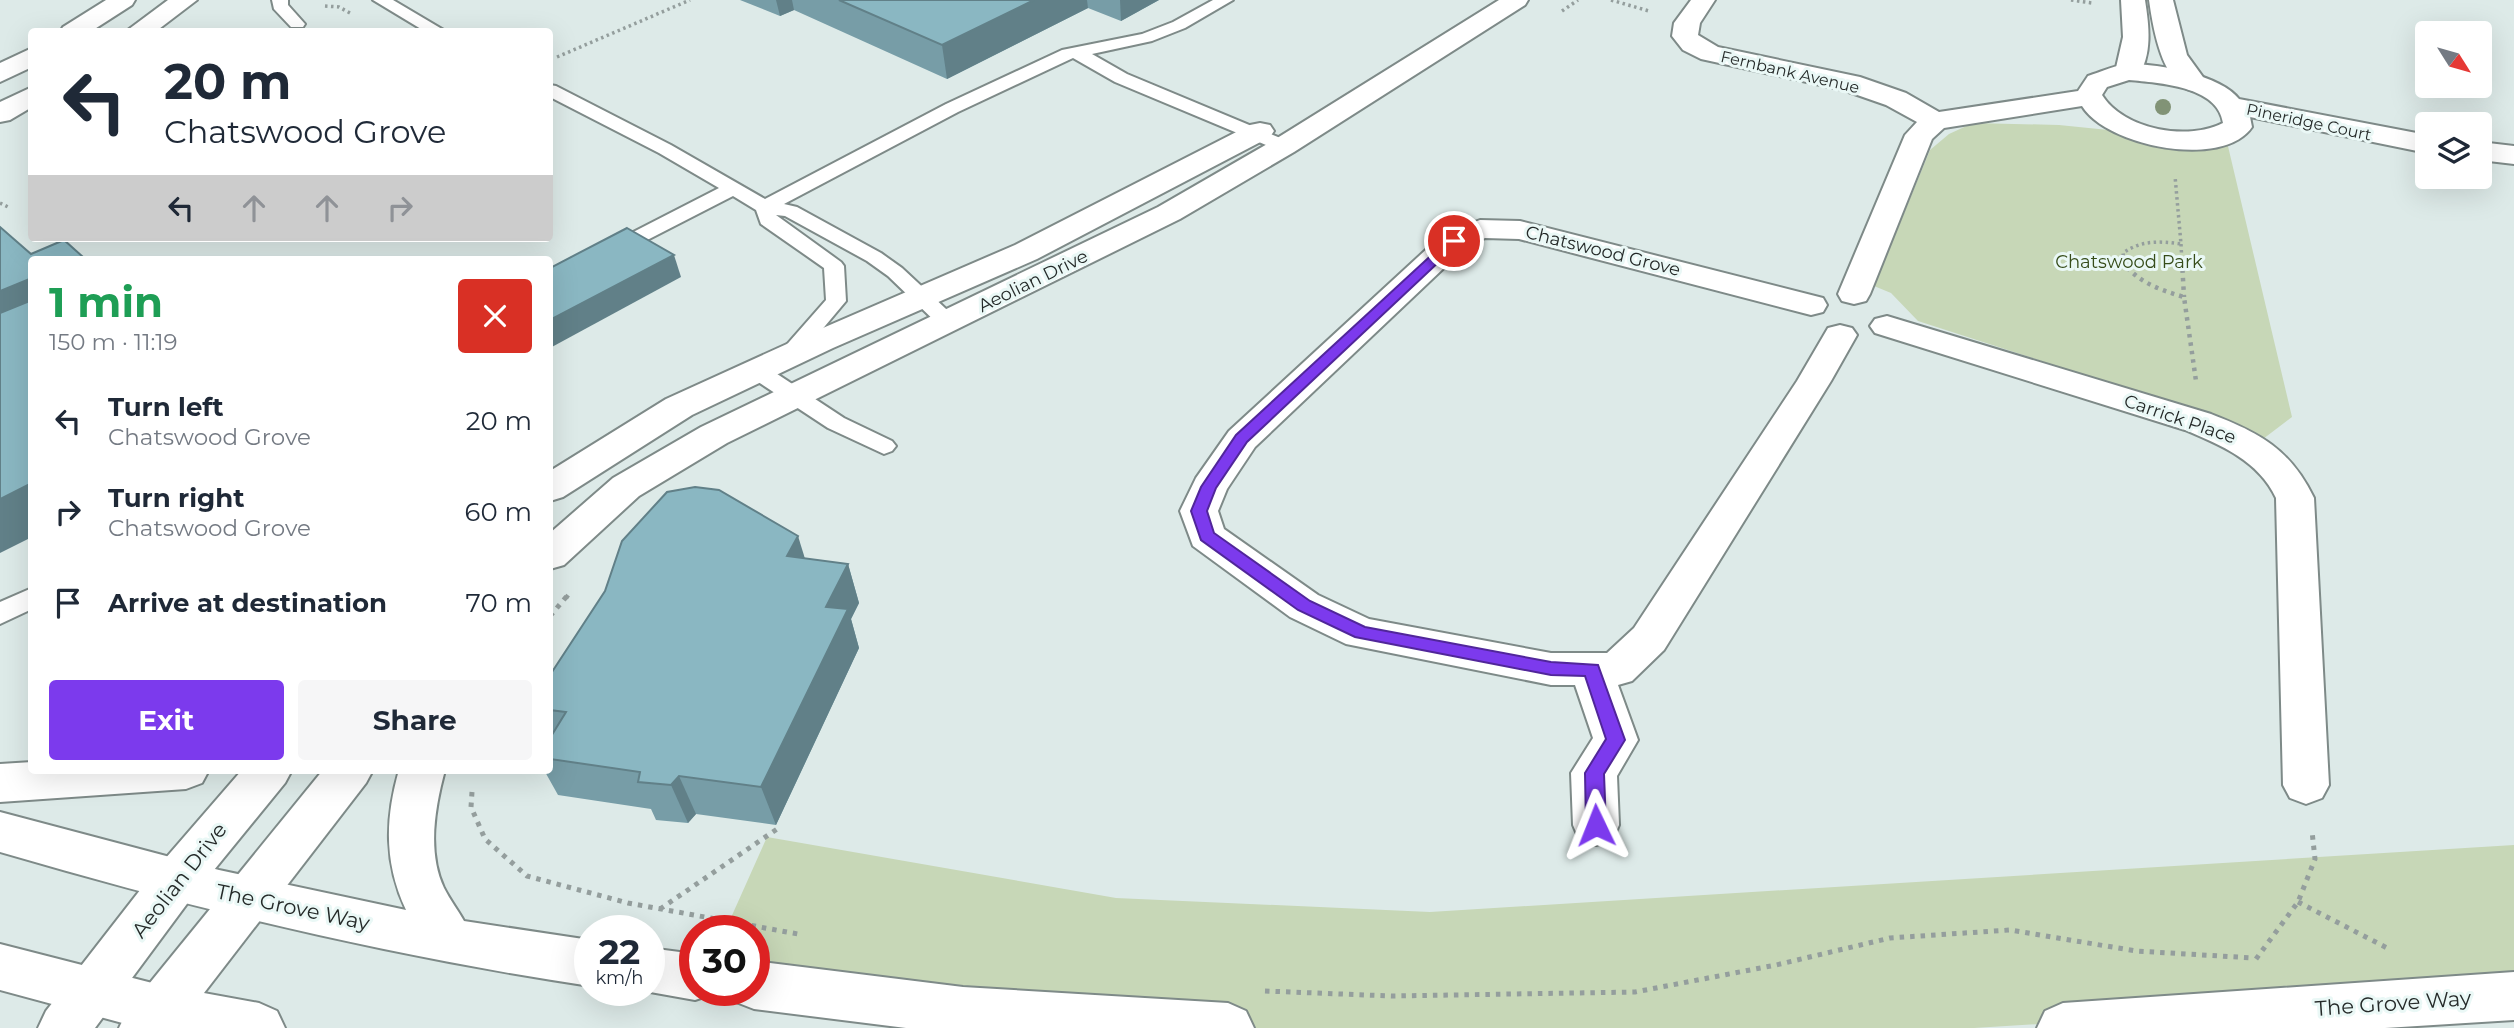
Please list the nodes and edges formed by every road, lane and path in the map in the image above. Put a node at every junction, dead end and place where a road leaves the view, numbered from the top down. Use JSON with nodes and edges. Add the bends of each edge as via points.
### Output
{"nodes":[{"id":1,"x":123,"y":0,"type":"edge"},
{"id":2,"x":185,"y":0,"type":"edge"},
{"id":3,"x":280,"y":0,"type":"edge"},
{"id":4,"x":381,"y":0,"type":"edge"},
{"id":5,"x":690,"y":0,"type":"edge"},
{"id":6,"x":1225,"y":0,"type":"edge"},
{"id":7,"x":1473,"y":0,"type":"edge"},
{"id":8,"x":1516,"y":0,"type":"edge"},
{"id":9,"x":1578,"y":0,"type":"edge"},
{"id":10,"x":1611,"y":0,"type":"edge"},
{"id":11,"x":1703,"y":0,"type":"edge"},
{"id":12,"x":2071,"y":0,"type":"edge"},
{"id":13,"x":2133,"y":0,"type":"edge"},
{"id":14,"x":2161,"y":0,"type":"edge"},
{"id":15,"x":2103,"y":4,"type":"dead end"},
{"id":16,"x":1562,"y":11,"type":"dead end"},
{"id":17,"x":1657,"y":14,"type":"dead end"},
{"id":18,"x":297,"y":24,"type":"dead end"},
{"id":19,"x":78,"y":28,"type":"edge"},
{"id":20,"x":143,"y":28,"type":"edge"},
{"id":21,"x":432,"y":28,"type":"edge"},
{"id":22,"x":1077,"y":52,"type":"junction"},
{"id":23,"x":28,"y":58,"type":"edge"},
{"id":24,"x":553,"y":59,"type":"edge"},
{"id":25,"x":2128,"y":72,"type":"junction"},
{"id":26,"x":0,"y":74,"type":"edge"},
{"id":27,"x":2195,"y":84,"type":"junction"},
{"id":28,"x":553,"y":92,"type":"edge"},
{"id":29,"x":28,"y":97,"type":"edge"},
{"id":30,"x":2089,"y":97,"type":"junction"},
{"id":31,"x":0,"y":114,"type":"edge"},
{"id":32,"x":2234,"y":116,"type":"junction"},
{"id":33,"x":1947,"y":118,"type":"junction"},
{"id":34,"x":2115,"y":123,"type":"junction"},
{"id":35,"x":1255,"y":133,"type":"junction"},
{"id":36,"x":2171,"y":141,"type":"junction"},
{"id":37,"x":2415,"y":142,"type":"edge"},
{"id":38,"x":1284,"y":146,"type":"junction"},
{"id":39,"x":2496,"y":153,"type":"edge"},
{"id":40,"x":2514,"y":177,"type":"edge"},
{"id":41,"x":732,"y":189,"type":"junction"},
{"id":42,"x":0,"y":203,"type":"edge"},
{"id":43,"x":765,"y":207,"type":"junction"},
{"id":44,"x":10,"y":208,"type":"dead end"},
{"id":45,"x":2181,"y":244,"type":"junction"},
{"id":46,"x":599,"y":257,"type":"edge"},
{"id":47,"x":1854,"y":294,"type":"junction"},
{"id":48,"x":923,"y":297,"type":"junction"},
{"id":49,"x":2184,"y":297,"type":"junction"},
{"id":50,"x":1811,"y":304,"type":"junction"},
{"id":51,"x":949,"y":322,"type":"junction"},
{"id":52,"x":1888,"y":326,"type":"junction"},
{"id":53,"x":1840,"y":335,"type":"junction"},
{"id":54,"x":772,"y":364,"type":"junction"},
{"id":55,"x":794,"y":396,"type":"junction"},
{"id":56,"x":2198,"y":422,"type":"junction"},
{"id":57,"x":884,"y":446,"type":"dead end"},
{"id":58,"x":553,"y":486,"type":"edge"},
{"id":59,"x":553,"y":552,"type":"edge"},
{"id":60,"x":28,"y":599,"type":"edge"},
{"id":61,"x":0,"y":614,"type":"edge"},
{"id":62,"x":1591,"y":669,"type":"junction"},
{"id":63,"x":129,"y":774,"type":"edge"},
{"id":64,"x":266,"y":774,"type":"edge"},
{"id":65,"x":347,"y":774,"type":"edge"},
{"id":66,"x":421,"y":774,"type":"edge"},
{"id":67,"x":472,"y":782,"type":"dead end"},
{"id":68,"x":0,"y":783,"type":"edge"},
{"id":69,"x":2306,"y":785,"type":"joint"},
{"id":70,"x":1596,"y":825,"type":"dead end"},
{"id":71,"x":780,"y":827,"type":"dead end"},
{"id":72,"x":0,"y":832,"type":"edge"},
{"id":73,"x":175,"y":882,"type":"junction"},
{"id":74,"x":246,"y":898,"type":"junction"},
{"id":75,"x":2298,"y":902,"type":"junction"},
{"id":76,"x":660,"y":909,"type":"junction"},
{"id":77,"x":806,"y":936,"type":"dead end"},
{"id":78,"x":448,"y":939,"type":"junction"},
{"id":79,"x":2396,"y":953,"type":"dead end"},
{"id":80,"x":2256,"y":959,"type":"junction"},
{"id":81,"x":2270,"y":959,"type":"dead end"},
{"id":82,"x":574,"y":961,"type":"edge"},
{"id":83,"x":0,"y":967,"type":"edge"},
{"id":84,"x":770,"y":987,"type":"edge"},
{"id":85,"x":2514,"y":996,"type":"edge"},
{"id":86,"x":1243,"y":1009,"type":"edge"},
{"id":87,"x":78,"y":1010,"type":"edge"},
{"id":88,"x":152,"y":1018,"type":"edge"},
{"id":89,"x":259,"y":1028,"type":"edge"},
{"id":90,"x":2063,"y":1028,"type":"edge"}],
"edges":[{"from":1,"to":19,"type":"street"},
{"from":2,"to":20,"type":"street"},
{"from":3,"to":18,"type":"lane","via":[[279,6]]},
{"from":4,"to":21,"type":"lane"},
{"from":5,"to":24,"type":"path"},
{"from":6,"to":22,"type":"lane","via":[[1146,38]]},
{"from":7,"to":35,"type":"street","name":"Aeolian Drive","via":[[1338,89]]},
{"from":8,"to":38,"type":"street","name":"Aeolian Drive"},
{"from":9,"to":16,"type":"path"},
{"from":10,"to":17,"type":"path"},
{"from":11,"to":33,"type":"street","name":"Fernbank Avenue","via":[[1687,23],[1685,36],[1692,45],[1710,53],[1850,83]]},
{"from":12,"to":15,"type":"path"},
{"from":13,"to":25,"type":"street","via":[[2136,52]]},
{"from":14,"to":27,"type":"street","via":[[2170,47],[2179,67]]},
{"from":22,"to":35,"type":"lane","via":[[1121,78]]},
{"from":22,"to":43,"type":"lane","via":[[952,108]]},
{"from":23,"to":26,"type":"street"},
{"from":25,"to":27,"type":"street"},
{"from":25,"to":30,"type":"street","via":[[2094,81]]},
{"from":27,"to":32,"type":"street","via":[[2214,93]]},
{"from":28,"to":41,"type":"lane"},
{"from":29,"to":31,"type":"street"},
{"from":30,"to":33,"type":"street"},
{"from":30,"to":34,"type":"street","via":[[2098,111]]},
{"from":32,"to":36,"type":"street","via":[[2229,135],[2214,141]]},
{"from":32,"to":37,"type":"street","name":"Pineridge Court"},
{"from":33,"to":34,"type":"street"},
{"from":33,"to":47,"type":"street","via":[[1919,135]]},
{"from":34,"to":36,"type":"street"},
{"from":35,"to":38,"type":"lane"},
{"from":35,"to":48,"type":"street","name":"Aeolian Drive","via":[[1038,246]]},
{"from":36,"to":45,"type":"path"},
{"from":38,"to":51,"type":"street","name":"Aeolian Drive","via":[[1169,213]]},
{"from":39,"to":40,"type":"street"},
{"from":41,"to":43,"type":"lane"},
{"from":41,"to":46,"type":"lane"},
{"from":42,"to":44,"type":"path"},
{"from":43,"to":48,"type":"lane","via":[[790,211],[874,257]]},
{"from":43,"to":54,"type":"lane","via":[[768,220],[834,266],[836,301]]},
{"from":45,"to":49,"type":"path"},
{"from":45,"to":49,"type":"path","via":[[2146,242],[2130,247],[2122,260],[2140,279]]},
{"from":47,"to":50,"type":"street","via":[[1836,292]]},
{"from":47,"to":52,"type":"street","via":[[1884,310]]},
{"from":48,"to":51,"type":"lane"},
{"from":48,"to":54,"type":"street","name":"Aeolian Drive"},
{"from":49,"to":56,"type":"path"},
{"from":50,"to":53,"type":"street","via":[[1816,321]]},
{"from":50,"to":62,"type":"street","name":"Chatswood Grove","via":[[1520,230],[1480,229],[1454,241],[1242,439],[1209,487],[1199,511],[1207,536],[1304,606],[1361,633],[1551,669]]},
{"from":51,"to":55,"type":"street","name":"Aeolian Drive"},
{"from":52,"to":53,"type":"street","via":[[1871,337]]},
{"from":52,"to":56,"type":"street","name":"Carrick Place"},
{"from":53,"to":62,"type":"street","name":"Chatswood Grove","via":[[1649,639],[1617,669]]},
{"from":54,"to":55,"type":"lane"},
{"from":54,"to":58,"type":"street","name":"Aeolian Drive","via":[[678,407]]},
{"from":55,"to":57,"type":"lane"},
{"from":55,"to":59,"type":"street","name":"Aeolian Drive","via":[[713,435],[626,487]]},
{"from":56,"to":69,"type":"street","name":"Carrick Place","via":[[2239,438],[2265,455],[2288,479],[2295,498]]},
{"from":60,"to":61,"type":"lane"},
{"from":62,"to":70,"type":"street","via":[[1615,740],[1594,773]]},
{"from":63,"to":68,"type":"street"},
{"from":64,"to":73,"type":"street","name":"Aeolian Drive"},
{"from":65,"to":74,"type":"street"},
{"from":66,"to":78,"type":"street","via":[[414,796],[412,860],[419,885]]},
{"from":67,"to":76,"type":"path","via":[[471,807],[485,839],[527,876]]},
{"from":69,"to":75,"type":"path","via":[[2315,859]]},
{"from":71,"to":76,"type":"path"},
{"from":72,"to":73,"type":"street","name":"The Grove Way"},
{"from":73,"to":74,"type":"street","name":"The Grove Way"},
{"from":73,"to":87,"type":"street","name":"Aeolian Drive"},
{"from":74,"to":78,"type":"street","name":"The Grove Way"},
{"from":74,"to":88,"type":"street"},
{"from":75,"to":79,"type":"path"},
{"from":75,"to":80,"type":"path"},
{"from":76,"to":77,"type":"path"},
{"from":78,"to":82,"type":"street","name":"The Grove Way"},
{"from":80,"to":81,"type":"path"},
{"from":80,"to":86,"type":"path","via":[[2136,951],[2010,930],[1890,938],[1635,992],[1391,996]]},
{"from":83,"to":87,"type":"street"},
{"from":84,"to":86,"type":"street","via":[[962,1011]]},
{"from":85,"to":90,"type":"street","name":"The Grove Way"},
{"from":87,"to":88,"type":"street"},
{"from":88,"to":89,"type":"street"}]}
